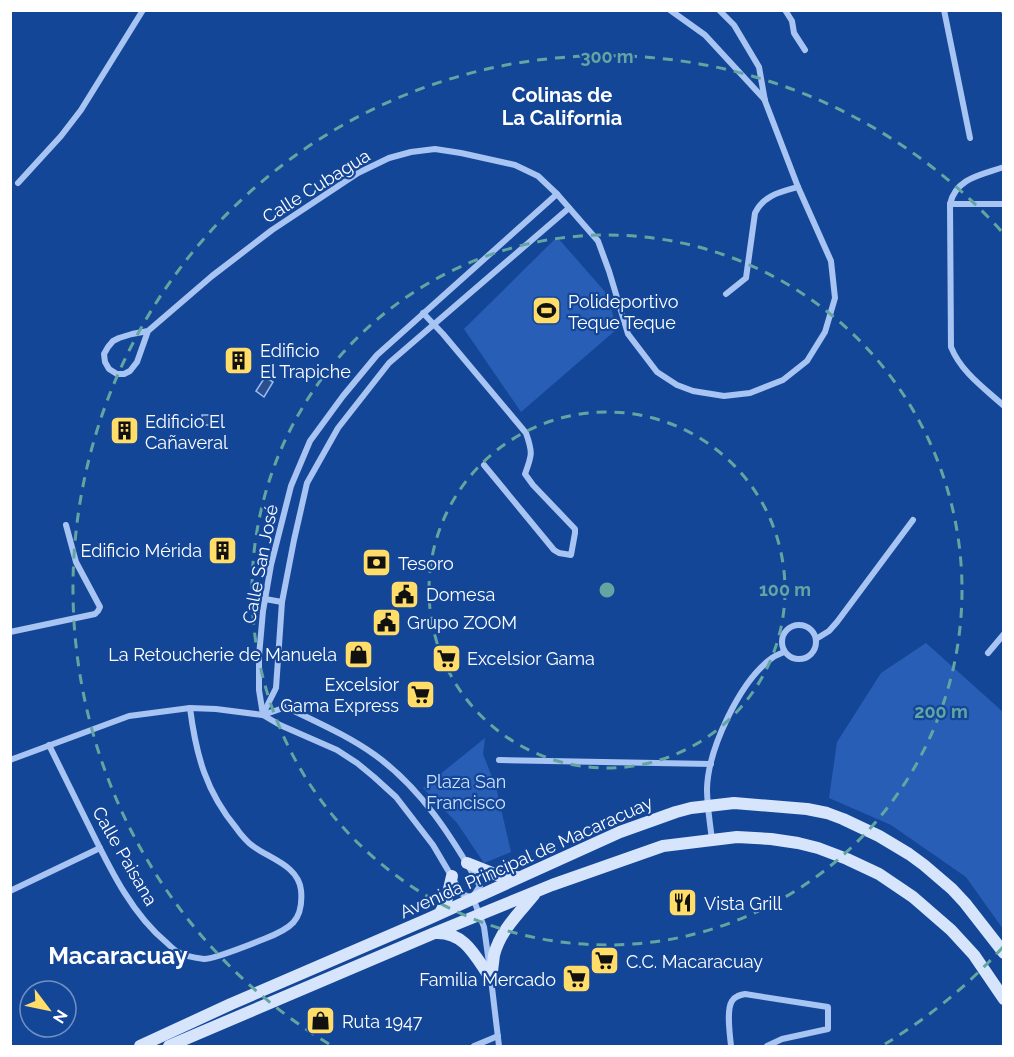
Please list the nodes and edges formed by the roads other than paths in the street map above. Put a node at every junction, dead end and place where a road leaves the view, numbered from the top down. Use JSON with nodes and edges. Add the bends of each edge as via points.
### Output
{"nodes":[{"id":1,"x":143,"y":10,"type":"edge"},
{"id":2,"x":719,"y":10,"type":"edge"},
{"id":3,"x":785,"y":10,"type":"edge"},
{"id":4,"x":794,"y":10,"type":"edge"},
{"id":5,"x":944,"y":10,"type":"edge"},
{"id":6,"x":674,"y":11,"type":"edge"},
{"id":7,"x":792,"y":21,"type":"junction"},
{"id":8,"x":805,"y":50,"type":"dead end"},
{"id":9,"x":765,"y":100,"type":"junction"},
{"id":10,"x":970,"y":138,"type":"dead end"},
{"id":11,"x":1004,"y":167,"type":"edge"},
{"id":12,"x":18,"y":183,"type":"dead end"},
{"id":13,"x":798,"y":187,"type":"junction"},
{"id":14,"x":557,"y":194,"type":"junction"},
{"id":15,"x":950,"y":204,"type":"junction"},
{"id":16,"x":1004,"y":204,"type":"edge"},
{"id":17,"x":569,"y":208,"type":"junction"},
{"id":18,"x":726,"y":294,"type":"dead end"},
{"id":19,"x":423,"y":313,"type":"junction"},
{"id":20,"x":433,"y":324,"type":"junction"},
{"id":21,"x":148,"y":331,"type":"junction"},
{"id":22,"x":1004,"y":406,"type":"edge"},
{"id":23,"x":484,"y":465,"type":"dead end"},
{"id":24,"x":913,"y":520,"type":"dead end"},
{"id":25,"x":66,"y":525,"type":"dead end"},
{"id":26,"x":266,"y":599,"type":"junction"},
{"id":27,"x":282,"y":602,"type":"junction"},
{"id":28,"x":10,"y":632,"type":"edge"},
{"id":29,"x":1004,"y":634,"type":"edge"},
{"id":30,"x":816,"y":639,"type":"junction"},
{"id":31,"x":784,"y":651,"type":"junction"},
{"id":32,"x":988,"y":653,"type":"dead end"},
{"id":33,"x":190,"y":708,"type":"junction"},
{"id":34,"x":263,"y":715,"type":"junction"},
{"id":35,"x":49,"y":745,"type":"junction"},
{"id":36,"x":10,"y":760,"type":"edge"},
{"id":37,"x":499,"y":760,"type":"dead end"},
{"id":38,"x":711,"y":764,"type":"junction"},
{"id":39,"x":708,"y":806,"type":"junction"},
{"id":40,"x":712,"y":840,"type":"junction"},
{"id":41,"x":100,"y":848,"type":"junction"},
{"id":42,"x":467,"y":863,"type":"junction"},
{"id":43,"x":452,"y":876,"type":"junction"},
{"id":44,"x":518,"y":878,"type":"junction"},
{"id":45,"x":10,"y":891,"type":"edge"},
{"id":46,"x":535,"y":893,"type":"junction"},
{"id":47,"x":472,"y":898,"type":"junction"},
{"id":48,"x":440,"y":913,"type":"junction"},
{"id":49,"x":480,"y":915,"type":"junction"},
{"id":50,"x":432,"y":934,"type":"junction"},
{"id":51,"x":1004,"y":953,"type":"edge"},
{"id":52,"x":491,"y":979,"type":"junction"},
{"id":53,"x":1004,"y":999,"type":"edge"},
{"id":54,"x":498,"y":1036,"type":"junction"},
{"id":55,"x":192,"y":1042,"type":"edge"},
{"id":56,"x":140,"y":1047,"type":"edge"},
{"id":57,"x":169,"y":1047,"type":"edge"},
{"id":58,"x":474,"y":1047,"type":"edge"},
{"id":59,"x":499,"y":1047,"type":"edge"},
{"id":60,"x":731,"y":1047,"type":"edge"},
{"id":61,"x":767,"y":1047,"type":"edge"}],
"edges":[{"from":1,"to":12,"type":"street","via":[[81,110]]},
{"from":2,"to":9,"type":"street","via":[[734,25],[759,67]]},
{"from":3,"to":7,"type":"street"},
{"from":4,"to":7,"type":"street"},
{"from":5,"to":10,"type":"street"},
{"from":6,"to":9,"type":"street","via":[[705,35]]},
{"from":7,"to":8,"type":"street","via":[[794,33]]},
{"from":9,"to":13,"type":"street","name":"Calle Cubagua"},
{"from":11,"to":15,"type":"street","via":[[966,181],[953,192]]},
{"from":13,"to":17,"type":"street","name":"Calle Cubagua","via":[[831,261],[835,298],[825,332],[807,360],[783,380],[750,393],[724,396],[676,385],[657,372],[628,334],[598,241]]},
{"from":13,"to":18,"type":"street","via":[[759,204],[746,278]]},
{"from":14,"to":17,"type":"street","name":"Calle Cubagua"},
{"from":14,"to":19,"type":"street","name":"Calle San José"},
{"from":14,"to":21,"type":"street","name":"Calle Cubagua","via":[[538,176],[492,160],[435,149],[389,158],[358,173],[272,230]]},
{"from":15,"to":16,"type":"street"},
{"from":15,"to":22,"type":"street","via":[[951,347],[963,369]]},
{"from":17,"to":20,"type":"street","name":"Calle San José"},
{"from":19,"to":20,"type":"street"},
{"from":19,"to":26,"type":"street","name":"Calle San José","via":[[377,355],[310,441],[291,486]]},
{"from":20,"to":23,"type":"street","via":[[526,434],[531,448],[525,474],[575,529],[571,555],[554,550]]},
{"from":20,"to":27,"type":"street","name":"Calle San José","via":[[389,363],[338,428],[307,483]]},
{"from":21,"to":21,"type":"street","name":"Calle Cubagua","via":[[138,362],[130,371],[117,374],[109,369],[104,354],[108,347],[119,338]]},
{"from":24,"to":30,"type":"street","via":[[837,622]]},
{"from":25,"to":28,"type":"street","via":[[74,556],[99,611]]},
{"from":26,"to":27,"type":"street"},
{"from":26,"to":34,"type":"street","name":"Calle San José","via":[[259,656]]},
{"from":27,"to":34,"type":"street","name":"Calle San José","via":[[276,688]]},
{"from":29,"to":32,"type":"street"},
{"from":30,"to":31,"type":"street","via":[[805,658],[788,656]]},
{"from":30,"to":31,"type":"street","via":[[806,626],[790,627],[781,641]]},
{"from":31,"to":38,"type":"street","via":[[755,674],[737,699]]},
{"from":33,"to":34,"type":"street"},
{"from":33,"to":35,"type":"street","via":[[129,716]]},
{"from":33,"to":41,"type":"street","name":"Calle Paisana","via":[[202,769],[228,818],[249,843],[293,872],[301,888],[296,921],[265,939],[207,959],[178,952],[145,922]]},
{"from":34,"to":42,"type":"street","via":[[286,707],[375,755],[417,793]]},
{"from":34,"to":43,"type":"street","via":[[337,750],[374,777],[396,797]]},
{"from":35,"to":36,"type":"street"},
{"from":35,"to":41,"type":"street","name":"Calle Paisana"},
{"from":37,"to":38,"type":"street"},
{"from":38,"to":39,"type":"street"},
{"from":39,"to":40,"type":"street"},
{"from":39,"to":44,"type":"street","name":"Avenida Principal de Macaracuay","via":[[642,824]]},
{"from":39,"to":51,"type":"street","name":"Avenida Principal de Macaracuay","via":[[734,803],[807,809],[862,828],[909,854],[952,889]]},
{"from":40,"to":46,"type":"street","name":"Avenida Principal de Macaracuay","via":[[650,850]]},
{"from":40,"to":53,"type":"street","name":"Avenida Principal de Macaracuay","via":[[737,837],[798,843],[879,874],[951,930],[974,955]]},
{"from":41,"to":45,"type":"street"},
{"from":42,"to":44,"type":"street","via":[[500,876]]},
{"from":42,"to":47,"type":"street","via":[[480,886]]},
{"from":43,"to":47,"type":"street","via":[[462,894]]},
{"from":43,"to":48,"type":"street"},
{"from":44,"to":47,"type":"street","name":"Avenida Principal de Macaracuay"},
{"from":46,"to":49,"type":"street","name":"Avenida Principal de Macaracuay"},
{"from":46,"to":52,"type":"street","via":[[499,942]]},
{"from":47,"to":48,"type":"street","name":"Avenida Principal de Macaracuay"},
{"from":47,"to":49,"type":"street"},
{"from":48,"to":56,"type":"street","name":"Avenida Principal de Macaracuay"},
{"from":49,"to":50,"type":"street","name":"Avenida Principal de Macaracuay"},
{"from":49,"to":52,"type":"street"},
{"from":50,"to":52,"type":"street","via":[[446,933],[460,939]]},
{"from":50,"to":55,"type":"street","name":"Avenida Principal de Macaracuay"},
{"from":52,"to":54,"type":"street"},
{"from":54,"to":58,"type":"street"},
{"from":54,"to":59,"type":"street"},
{"from":55,"to":57,"type":"street","name":"Avenida Principal de Macaracuay"},
{"from":60,"to":61,"type":"street","via":[[729,1011],[737,996],[828,1007],[828,1029]]}]}
